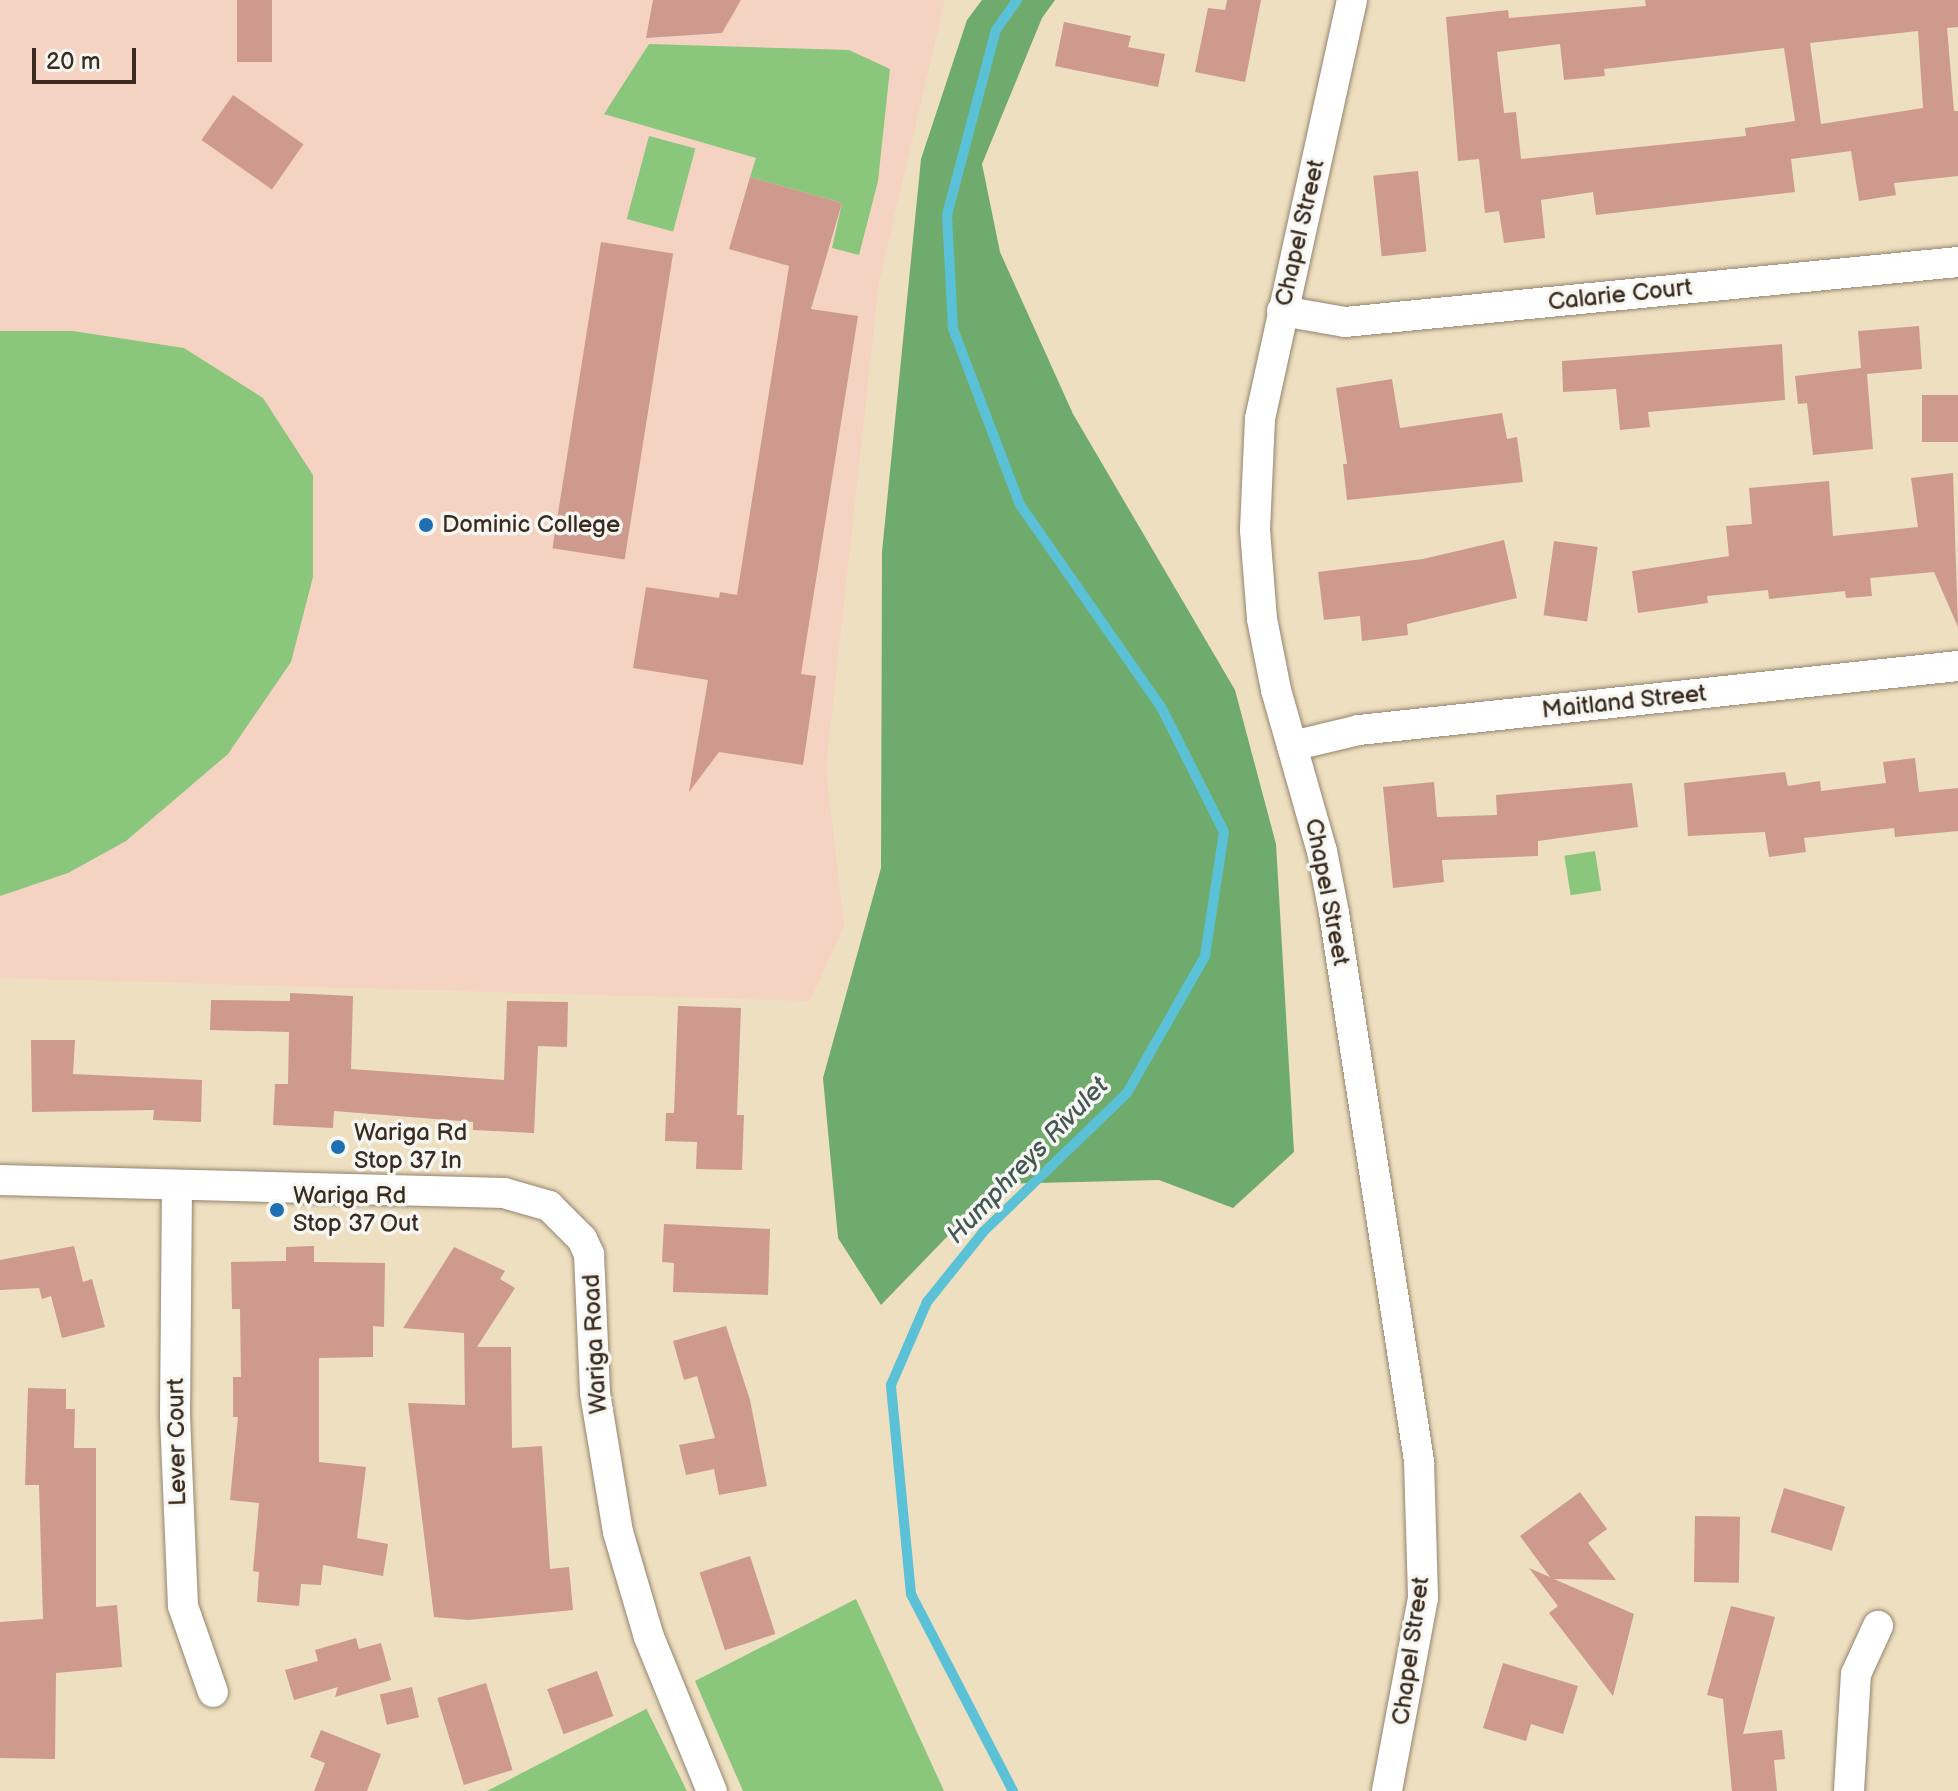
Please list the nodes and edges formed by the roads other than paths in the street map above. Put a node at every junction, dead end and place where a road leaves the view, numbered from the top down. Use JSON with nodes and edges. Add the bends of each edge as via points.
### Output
{"nodes":[{"id":1,"x":1352,"y":0,"type":"edge"},
{"id":2,"x":1958,"y":262,"type":"edge"},
{"id":3,"x":1282,"y":311,"type":"junction"},
{"id":4,"x":1958,"y":666,"type":"edge"},
{"id":5,"x":1292,"y":746,"type":"junction"},
{"id":6,"x":0,"y":1180,"type":"edge"},
{"id":7,"x":177,"y":1186,"type":"junction"},
{"id":8,"x":1878,"y":1626,"type":"dead end"},
{"id":9,"x":213,"y":1692,"type":"dead end"},
{"id":10,"x":712,"y":1791,"type":"edge"},
{"id":11,"x":1387,"y":1791,"type":"edge"},
{"id":12,"x":1849,"y":1791,"type":"edge"}],
"edges":[{"from":1,"to":3,"type":"street","name":"Chapel Street"},
{"from":2,"to":3,"type":"street","name":"Calarie Court","via":[[1345,322]]},
{"from":3,"to":5,"type":"street","name":"Chapel Street","via":[[1260,419],[1255,530],[1262,619]]},
{"from":4,"to":5,"type":"street","name":"Maitland Street","via":[[1359,730]]},
{"from":5,"to":11,"type":"street","name":"Chapel Street","via":[[1334,913],[1419,1461],[1423,1598]]},
{"from":6,"to":7,"type":"street","name":"Wariga Road"},
{"from":7,"to":9,"type":"street","name":"Lever Court","via":[[175,1416],[183,1606]]},
{"from":7,"to":10,"type":"street","name":"Wariga Road","via":[[504,1193],[549,1206],[582,1239],[593,1274],[602,1453],[618,1532],[649,1637]]},
{"from":8,"to":12,"type":"street","via":[[1856,1674]]}]}
